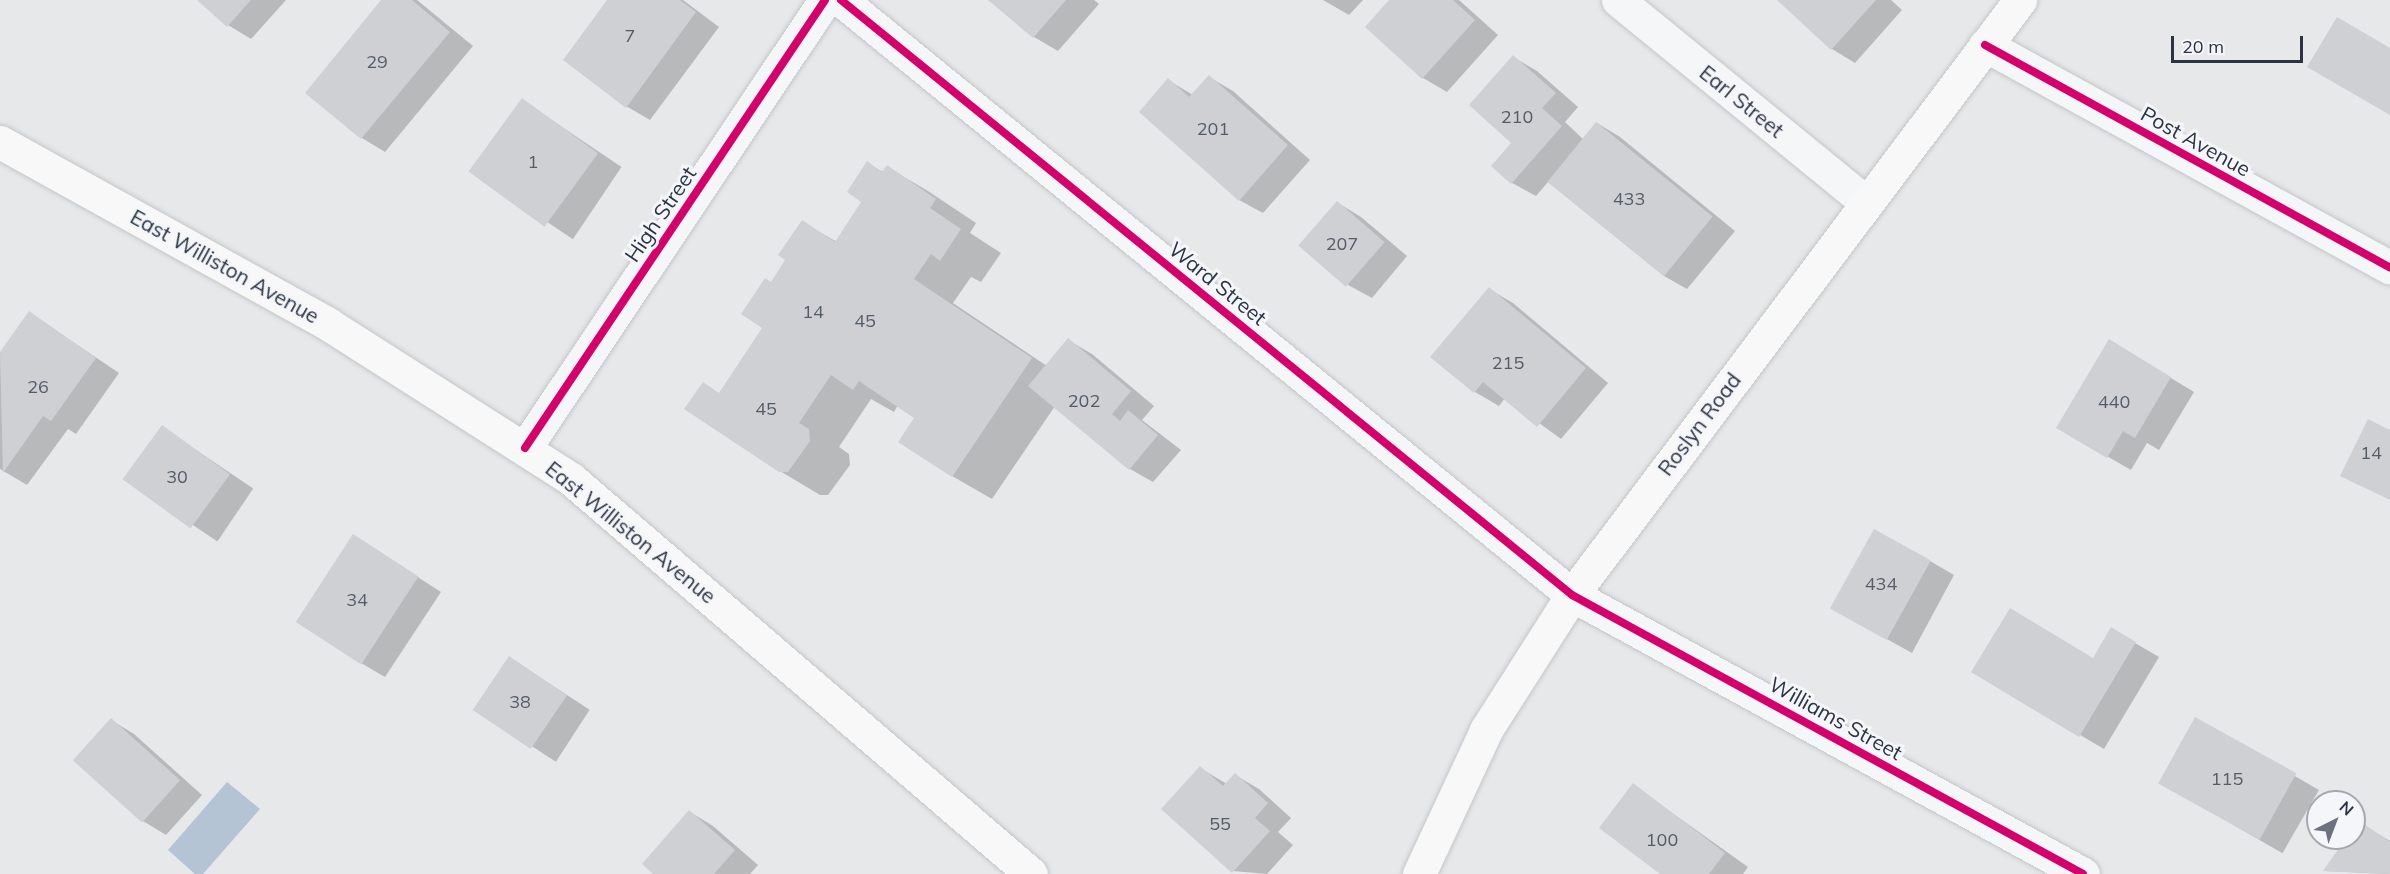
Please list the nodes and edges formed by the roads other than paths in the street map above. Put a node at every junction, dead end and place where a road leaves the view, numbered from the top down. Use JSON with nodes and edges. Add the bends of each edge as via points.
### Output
{"nodes":[{"id":1,"x":825,"y":0,"type":"edge"},
{"id":2,"x":841,"y":0,"type":"edge"},
{"id":3,"x":1618,"y":0,"type":"edge"},
{"id":4,"x":2020,"y":0,"type":"edge"},
{"id":5,"x":1985,"y":45,"type":"junction"},
{"id":6,"x":0,"y":142,"type":"edge"},
{"id":7,"x":1866,"y":202,"type":"junction"},
{"id":8,"x":2390,"y":268,"type":"edge"},
{"id":9,"x":525,"y":448,"type":"junction"},
{"id":10,"x":1572,"y":594,"type":"junction"},
{"id":11,"x":1031,"y":874,"type":"edge"},
{"id":12,"x":1419,"y":874,"type":"edge"},
{"id":13,"x":2083,"y":874,"type":"edge"}],
"edges":[{"from":1,"to":9,"type":"street","name":"High Street"},
{"from":2,"to":10,"type":"street","name":"Ward Street"},
{"from":3,"to":7,"type":"street","name":"Earl Street"},
{"from":4,"to":5,"type":"main road","name":"Roslyn Road"},
{"from":5,"to":7,"type":"main road","name":"Roslyn Road"},
{"from":5,"to":8,"type":"street","name":"Post Avenue"},
{"from":6,"to":9,"type":"main road","name":"East Williston Avenue","via":[[240,272]]},
{"from":7,"to":10,"type":"main road","name":"Roslyn Road"},
{"from":9,"to":11,"type":"main road","name":"East Williston Avenue","via":[[615,515]]},
{"from":10,"to":12,"type":"main road","name":"Roslyn Road","via":[[1486,730]]},
{"from":10,"to":13,"type":"street","name":"Williams Street"}]}
